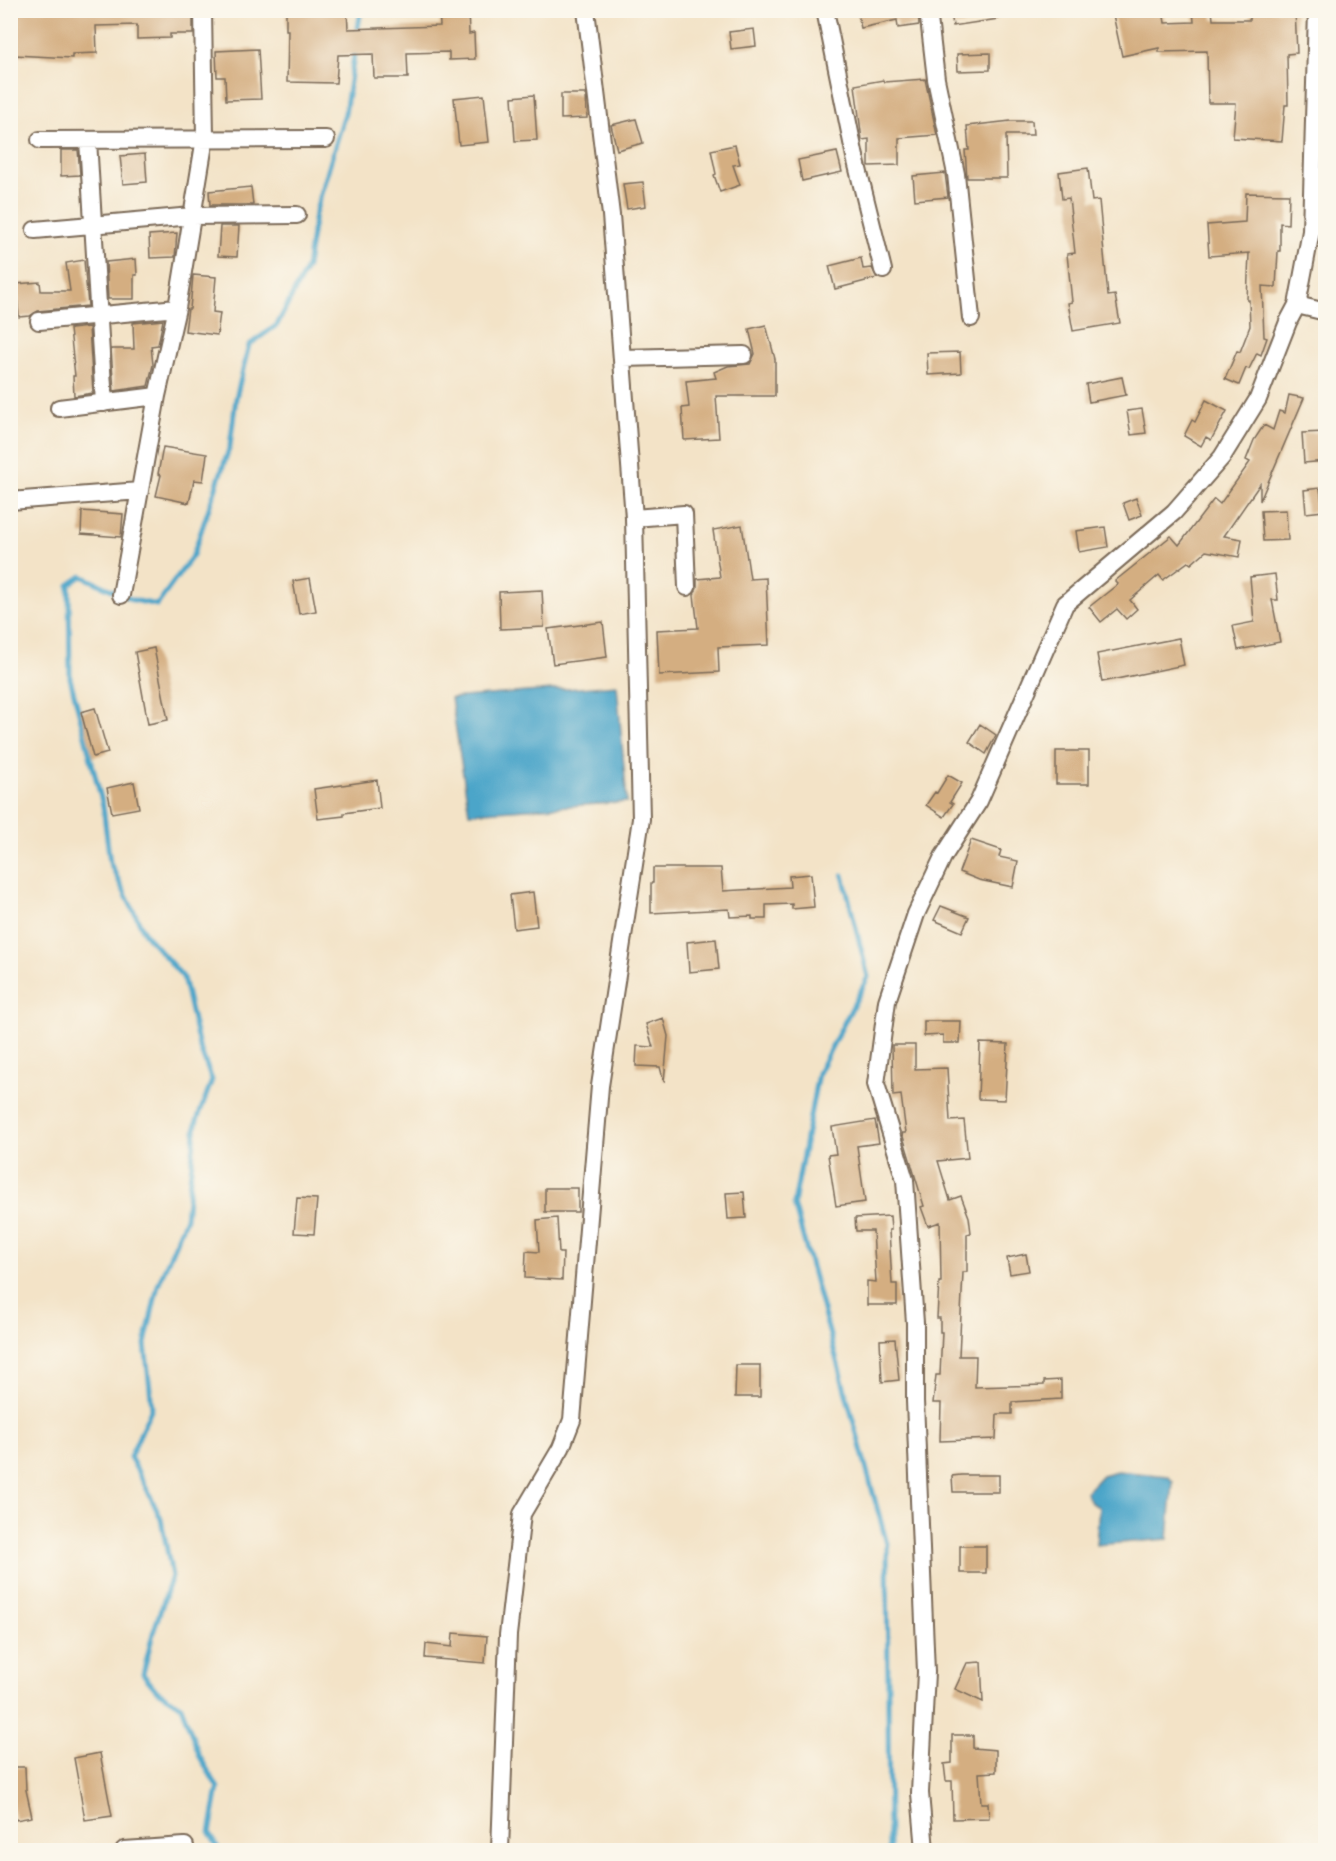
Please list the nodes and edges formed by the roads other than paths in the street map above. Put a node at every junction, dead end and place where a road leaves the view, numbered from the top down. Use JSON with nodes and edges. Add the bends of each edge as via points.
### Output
{"nodes":[{"id":1,"x":203,"y":10,"type":"edge"},
{"id":2,"x":586,"y":10,"type":"edge"},
{"id":3,"x":825,"y":10,"type":"edge"},
{"id":4,"x":928,"y":10,"type":"edge"},
{"id":5,"x":1317,"y":10,"type":"edge"},
{"id":6,"x":205,"y":138,"type":"junction"},
{"id":7,"x":326,"y":139,"type":"dead end"},
{"id":8,"x":40,"y":140,"type":"dead end"},
{"id":9,"x":88,"y":140,"type":"junction"},
{"id":10,"x":297,"y":215,"type":"dead end"},
{"id":11,"x":192,"y":216,"type":"junction"},
{"id":12,"x":93,"y":225,"type":"junction"},
{"id":13,"x":35,"y":230,"type":"dead end"},
{"id":14,"x":883,"y":270,"type":"dead end"},
{"id":15,"x":1297,"y":305,"type":"junction"},
{"id":16,"x":177,"y":308,"type":"junction"},
{"id":17,"x":1326,"y":312,"type":"edge"},
{"id":18,"x":98,"y":316,"type":"junction"},
{"id":19,"x":971,"y":318,"type":"dead end"},
{"id":20,"x":39,"y":321,"type":"dead end"},
{"id":21,"x":744,"y":356,"type":"dead end"},
{"id":22,"x":622,"y":358,"type":"junction"},
{"id":23,"x":157,"y":396,"type":"junction"},
{"id":24,"x":104,"y":403,"type":"junction"},
{"id":25,"x":59,"y":408,"type":"dead end"},
{"id":26,"x":140,"y":491,"type":"junction"},
{"id":27,"x":10,"y":501,"type":"edge"},
{"id":28,"x":634,"y":518,"type":"junction"},
{"id":29,"x":687,"y":587,"type":"dead end"},
{"id":30,"x":121,"y":595,"type":"dead end"},
{"id":31,"x":185,"y":1846,"type":"dead end"},
{"id":32,"x":124,"y":1851,"type":"edge"},
{"id":33,"x":500,"y":1851,"type":"edge"},
{"id":34,"x":925,"y":1851,"type":"edge"}],
"edges":[{"from":1,"to":6,"type":"street"},
{"from":2,"to":22,"type":"street","via":[[611,215]]},
{"from":3,"to":14,"type":"street"},
{"from":4,"to":19,"type":"street","via":[[936,79],[956,174]]},
{"from":5,"to":15,"type":"street","via":[[1311,231]]},
{"from":6,"to":7,"type":"street"},
{"from":6,"to":9,"type":"street"},
{"from":6,"to":11,"type":"street"},
{"from":8,"to":9,"type":"street"},
{"from":9,"to":12,"type":"street"},
{"from":10,"to":11,"type":"street"},
{"from":11,"to":12,"type":"street"},
{"from":11,"to":16,"type":"street"},
{"from":12,"to":13,"type":"street"},
{"from":12,"to":18,"type":"street"},
{"from":15,"to":17,"type":"street"},
{"from":15,"to":34,"type":"street","via":[[1258,399],[1222,458],[1173,512],[1065,604],[979,801],[943,857],[916,914],[887,1001],[876,1084],[905,1180],[912,1288],[926,1672],[920,1793]]},
{"from":16,"to":18,"type":"street"},
{"from":16,"to":23,"type":"street"},
{"from":18,"to":20,"type":"street"},
{"from":18,"to":24,"type":"street"},
{"from":21,"to":22,"type":"street"},
{"from":22,"to":28,"type":"street"},
{"from":23,"to":24,"type":"street"},
{"from":23,"to":26,"type":"street"},
{"from":24,"to":25,"type":"street"},
{"from":26,"to":27,"type":"street"},
{"from":26,"to":30,"type":"street"},
{"from":28,"to":29,"type":"street","via":[[684,514]]},
{"from":28,"to":33,"type":"street","via":[[645,655],[641,819],[600,1086],[572,1420],[561,1448],[522,1514],[508,1635]]},
{"from":31,"to":32,"type":"street"}]}
